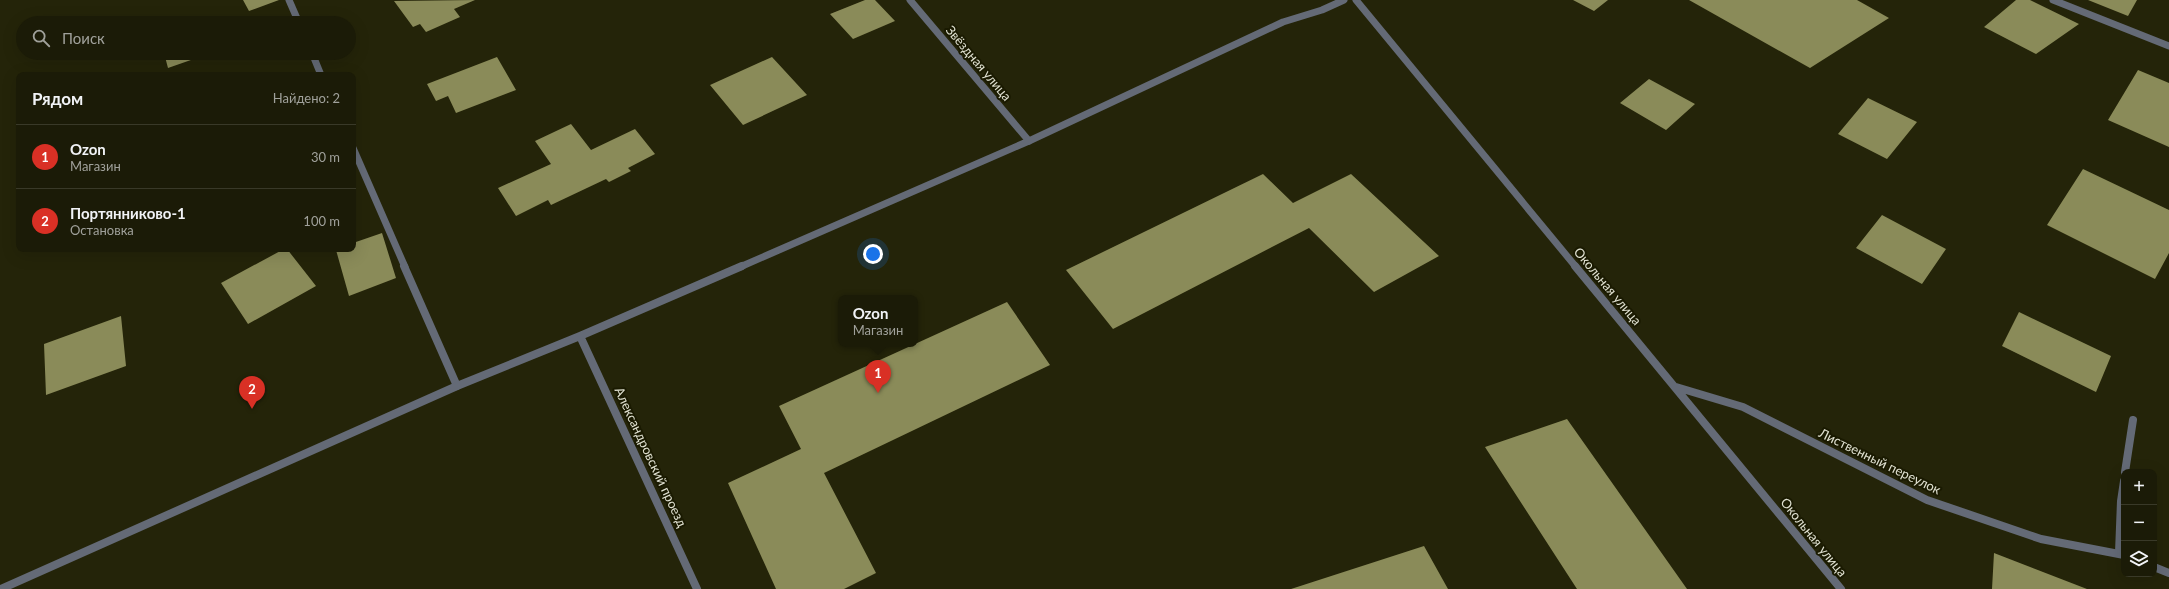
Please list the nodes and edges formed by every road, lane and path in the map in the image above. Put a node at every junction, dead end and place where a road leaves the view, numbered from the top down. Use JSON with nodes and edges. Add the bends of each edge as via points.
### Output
{"nodes":[{"id":1,"x":289,"y":0,"type":"edge"},
{"id":2,"x":910,"y":0,"type":"edge"},
{"id":3,"x":1344,"y":0,"type":"edge"},
{"id":4,"x":1356,"y":0,"type":"edge"},
{"id":5,"x":2053,"y":0,"type":"edge"},
{"id":6,"x":296,"y":16,"type":"edge"},
{"id":7,"x":2169,"y":46,"type":"edge"},
{"id":8,"x":315,"y":60,"type":"edge"},
{"id":9,"x":321,"y":72,"type":"edge"},
{"id":10,"x":1029,"y":141,"type":"junction"},
{"id":11,"x":356,"y":155,"type":"edge"},
{"id":12,"x":580,"y":336,"type":"junction"},
{"id":13,"x":456,"y":386,"type":"junction"},
{"id":14,"x":1676,"y":387,"type":"junction"},
{"id":15,"x":2133,"y":420,"type":"dead end"},
{"id":16,"x":2125,"y":469,"type":"edge"},
{"id":17,"x":2121,"y":505,"type":"edge"},
{"id":18,"x":2122,"y":541,"type":"edge"},
{"id":19,"x":2121,"y":554,"type":"edge"},
{"id":20,"x":2157,"y":568,"type":"edge"},
{"id":21,"x":2169,"y":573,"type":"edge"},
{"id":22,"x":1,"y":589,"type":"edge"},
{"id":23,"x":697,"y":589,"type":"edge"},
{"id":24,"x":1841,"y":589,"type":"edge"}],
"edges":[{"from":1,"to":6,"type":"street"},
{"from":2,"to":10,"type":"street","name":"Звёздная улица"},
{"from":3,"to":10,"type":"street","via":[[1283,22]]},
{"from":4,"to":14,"type":"street","name":"Окольная улица"},
{"from":5,"to":7,"type":"street"},
{"from":8,"to":9,"type":"street"},
{"from":10,"to":12,"type":"street"},
{"from":11,"to":13,"type":"street"},
{"from":12,"to":13,"type":"street"},
{"from":12,"to":23,"type":"street","name":"Александровский проезд"},
{"from":13,"to":22,"type":"street"},
{"from":14,"to":19,"type":"street","name":"Лиственный переулок","via":[[1743,407],[1927,500],[2041,539]]},
{"from":14,"to":24,"type":"street","name":"Окольная улица"},
{"from":15,"to":16,"type":"street"},
{"from":17,"to":18,"type":"street"},
{"from":20,"to":21,"type":"street"}]}
